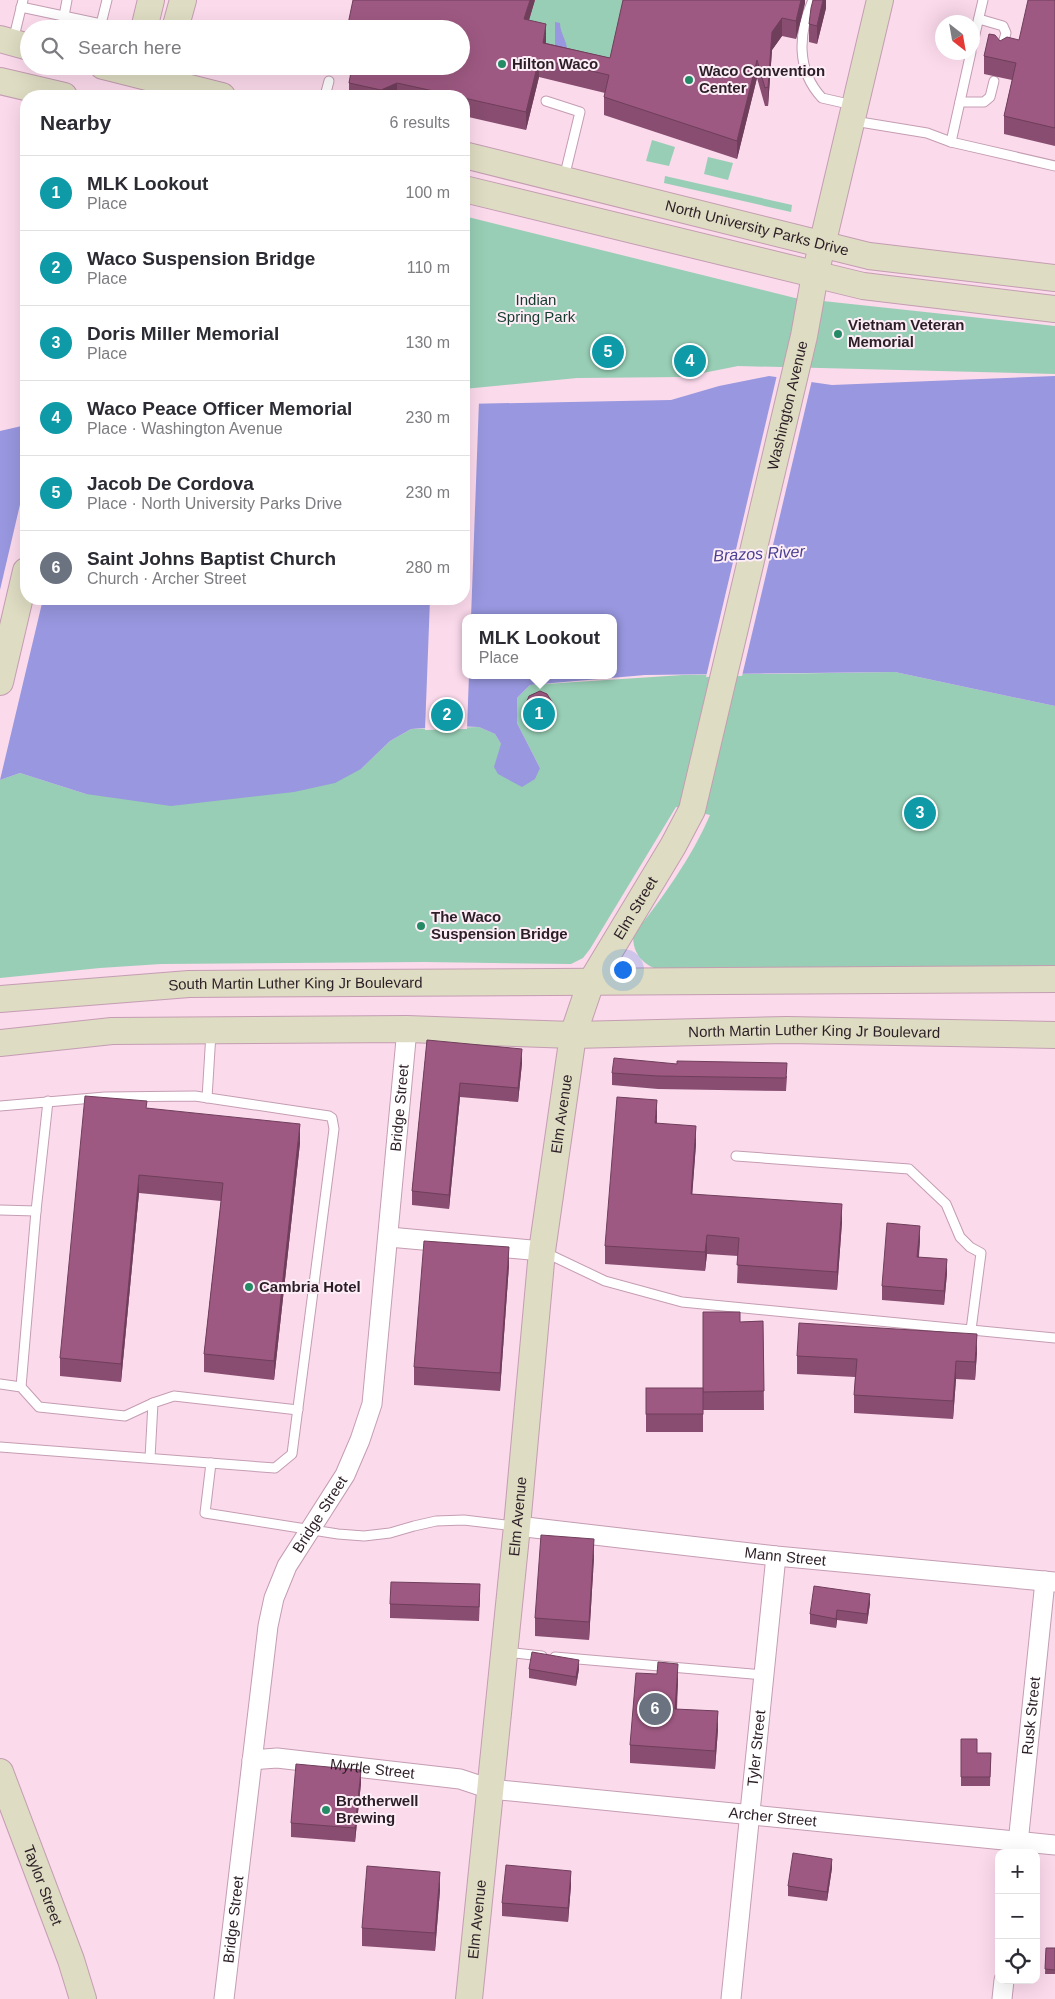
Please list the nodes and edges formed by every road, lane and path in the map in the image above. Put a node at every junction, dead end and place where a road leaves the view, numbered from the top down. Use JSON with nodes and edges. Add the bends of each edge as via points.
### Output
{"nodes":[{"id":1,"x":67,"y":0,"type":"edge"},
{"id":2,"x":107,"y":0,"type":"edge"},
{"id":3,"x":151,"y":0,"type":"edge"},
{"id":4,"x":183,"y":0,"type":"edge"},
{"id":5,"x":813,"y":0,"type":"edge"},
{"id":6,"x":880,"y":0,"type":"edge"},
{"id":7,"x":983,"y":0,"type":"edge"},
{"id":8,"x":22,"y":4,"type":"edge"},
{"id":9,"x":980,"y":15,"type":"edge"},
{"id":10,"x":64,"y":16,"type":"junction"},
{"id":11,"x":980,"y":19,"type":"edge"},
{"id":12,"x":82,"y":20,"type":"edge"},
{"id":13,"x":101,"y":20,"type":"edge"},
{"id":14,"x":146,"y":20,"type":"edge"},
{"id":15,"x":178,"y":20,"type":"edge"},
{"id":16,"x":14,"y":43,"type":"edge"},
{"id":17,"x":1001,"y":53,"type":"edge"},
{"id":18,"x":969,"y":60,"type":"edge"},
{"id":19,"x":147,"y":77,"type":"edge"},
{"id":20,"x":0,"y":81,"type":"edge"},
{"id":21,"x":329,"y":81,"type":"dead end"},
{"id":22,"x":994,"y":81,"type":"dead end"},
{"id":23,"x":38,"y":90,"type":"edge"},
{"id":24,"x":198,"y":90,"type":"edge"},
{"id":25,"x":327,"y":90,"type":"edge"},
{"id":26,"x":546,"y":101,"type":"dead end"},
{"id":27,"x":960,"y":102,"type":"junction"},
{"id":28,"x":854,"y":113,"type":"junction"},
{"id":29,"x":951,"y":142,"type":"junction"},
{"id":30,"x":470,"y":156,"type":"edge"},
{"id":31,"x":1055,"y":166,"type":"edge"},
{"id":32,"x":564,"y":179,"type":"junction"},
{"id":33,"x":470,"y":191,"type":"edge"},
{"id":34,"x":823,"y":244,"type":"junction"},
{"id":35,"x":815,"y":276,"type":"junction"},
{"id":36,"x":1055,"y":278,"type":"edge"},
{"id":37,"x":1055,"y":309,"type":"edge"},
{"id":38,"x":20,"y":596,"type":"edge"},
{"id":39,"x":0,"y":682,"type":"edge"},
{"id":40,"x":692,"y":810,"type":"joint"},
{"id":41,"x":1055,"y":979,"type":"edge"},
{"id":42,"x":591,"y":982,"type":"junction"},
{"id":43,"x":0,"y":999,"type":"edge"},
{"id":44,"x":407,"y":1029,"type":"junction"},
{"id":45,"x":212,"y":1031,"type":"junction"},
{"id":46,"x":1055,"y":1034,"type":"edge"},
{"id":47,"x":573,"y":1035,"type":"junction"},
{"id":48,"x":0,"y":1043,"type":"edge"},
{"id":49,"x":206,"y":1098,"type":"junction"},
{"id":50,"x":48,"y":1101,"type":"junction"},
{"id":51,"x":0,"y":1106,"type":"edge"},
{"id":52,"x":736,"y":1156,"type":"dead end"},
{"id":53,"x":0,"y":1210,"type":"edge"},
{"id":54,"x":36,"y":1211,"type":"junction"},
{"id":55,"x":389,"y":1237,"type":"junction"},
{"id":56,"x":542,"y":1251,"type":"junction"},
{"id":57,"x":971,"y":1330,"type":"junction"},
{"id":58,"x":1055,"y":1338,"type":"edge"},
{"id":59,"x":0,"y":1384,"type":"edge"},
{"id":60,"x":21,"y":1388,"type":"junction"},
{"id":61,"x":152,"y":1403,"type":"junction"},
{"id":62,"x":298,"y":1410,"type":"junction"},
{"id":63,"x":0,"y":1447,"type":"edge"},
{"id":64,"x":150,"y":1458,"type":"junction"},
{"id":65,"x":211,"y":1463,"type":"junction"},
{"id":66,"x":517,"y":1526,"type":"junction"},
{"id":67,"x":311,"y":1528,"type":"junction"},
{"id":68,"x":776,"y":1556,"type":"junction"},
{"id":69,"x":1050,"y":1581,"type":"edge"},
{"id":70,"x":504,"y":1652,"type":"junction"},
{"id":71,"x":764,"y":1675,"type":"junction"},
{"id":72,"x":252,"y":1760,"type":"junction"},
{"id":73,"x":0,"y":1772,"type":"edge"},
{"id":74,"x":490,"y":1789,"type":"junction"},
{"id":75,"x":751,"y":1816,"type":"junction"},
{"id":76,"x":1055,"y":1845,"type":"edge"},
{"id":77,"x":1018,"y":1847,"type":"edge"},
{"id":78,"x":1004,"y":1984,"type":"edge"},
{"id":79,"x":83,"y":1999,"type":"edge"},
{"id":80,"x":224,"y":1999,"type":"edge"},
{"id":81,"x":469,"y":1999,"type":"edge"},
{"id":82,"x":731,"y":1999,"type":"edge"},
{"id":83,"x":1002,"y":1999,"type":"edge"}],
"edges":[{"from":1,"to":10,"type":"lane"},
{"from":2,"to":13,"type":"lane"},
{"from":3,"to":14,"type":"main road"},
{"from":4,"to":15,"type":"main road"},
{"from":5,"to":28,"type":"lane","via":[[806,22],[802,66],[822,98]]},
{"from":6,"to":28,"type":"main road","name":"Washington Avenue"},
{"from":7,"to":9,"type":"lane"},
{"from":8,"to":10,"type":"lane"},
{"from":8,"to":16,"type":"lane"},
{"from":10,"to":12,"type":"lane"},
{"from":11,"to":17,"type":"lane","via":[[1003,26],[1006,33]]},
{"from":18,"to":27,"type":"lane"},
{"from":19,"to":24,"type":"main road"},
{"from":20,"to":23,"type":"main road"},
{"from":21,"to":25,"type":"lane"},
{"from":22,"to":27,"type":"lane","via":[[990,97],[984,102]]},
{"from":26,"to":32,"type":"lane","via":[[580,112]]},
{"from":27,"to":29,"type":"lane"},
{"from":28,"to":29,"type":"lane"},
{"from":28,"to":34,"type":"main road","name":"Washington Avenue"},
{"from":29,"to":31,"type":"lane"},
{"from":30,"to":32,"type":"main road","name":"North University Parks Drive"},
{"from":32,"to":34,"type":"main road","name":"North University Parks Drive"},
{"from":33,"to":35,"type":"main road","name":"North University Parks Drive"},
{"from":34,"to":35,"type":"main road","name":"Washington Avenue"},
{"from":34,"to":36,"type":"main road","name":"North University Parks Drive","via":[[885,258]]},
{"from":35,"to":37,"type":"main road","name":"North University Parks Drive","via":[[863,286]]},
{"from":35,"to":40,"type":"main road","name":"Washington Avenue","via":[[804,336]]},
{"from":38,"to":39,"type":"main road"},
{"from":40,"to":42,"type":"main road","name":"Elm Street"},
{"from":41,"to":42,"type":"main road"},
{"from":42,"to":43,"type":"main road","name":"South Martin Luther King Jr Boulevard","via":[[188,984]]},
{"from":42,"to":47,"type":"main road","name":"Elm Street"},
{"from":44,"to":45,"type":"main road"},
{"from":44,"to":47,"type":"main road"},
{"from":44,"to":55,"type":"street","name":"Bridge Street"},
{"from":45,"to":48,"type":"main road","via":[[112,1031]]},
{"from":45,"to":49,"type":"lane"},
{"from":46,"to":47,"type":"main road","name":"North Martin Luther King Jr Boulevard","via":[[787,1030]]},
{"from":47,"to":56,"type":"main road","name":"Elm Avenue"},
{"from":49,"to":50,"type":"lane","via":[[105,1097]]},
{"from":49,"to":62,"type":"lane","via":[[332,1118],[334,1129]]},
{"from":50,"to":51,"type":"lane"},
{"from":50,"to":54,"type":"lane"},
{"from":52,"to":57,"type":"lane","via":[[909,1169],[946,1204],[960,1237],[981,1252]]},
{"from":53,"to":54,"type":"lane"},
{"from":54,"to":60,"type":"lane"},
{"from":55,"to":56,"type":"street"},
{"from":55,"to":67,"type":"street","name":"Bridge Street","via":[[372,1404],[345,1474]]},
{"from":56,"to":57,"type":"lane","via":[[605,1281],[682,1302]]},
{"from":56,"to":66,"type":"main road","name":"Elm Avenue"},
{"from":57,"to":58,"type":"lane"},
{"from":59,"to":60,"type":"lane"},
{"from":60,"to":61,"type":"lane","via":[[39,1407],[125,1416]]},
{"from":61,"to":62,"type":"lane","via":[[174,1396]]},
{"from":61,"to":64,"type":"lane"},
{"from":62,"to":65,"type":"lane","via":[[292,1454],[275,1468]]},
{"from":63,"to":64,"type":"lane"},
{"from":64,"to":65,"type":"lane"},
{"from":65,"to":67,"type":"lane","via":[[205,1513]]},
{"from":66,"to":67,"type":"lane","via":[[464,1520],[364,1536]]},
{"from":66,"to":68,"type":"street","name":"Mann Street"},
{"from":66,"to":70,"type":"main road","name":"Elm Avenue"},
{"from":67,"to":72,"type":"street","name":"Bridge Street","via":[[287,1566],[274,1598]]},
{"from":68,"to":69,"type":"street","name":"Mann Street"},
{"from":68,"to":71,"type":"street","name":"Tyler Street"},
{"from":69,"to":77,"type":"street","name":"Rusk Street"},
{"from":70,"to":71,"type":"lane"},
{"from":70,"to":74,"type":"main road","name":"Elm Avenue"},
{"from":71,"to":75,"type":"street","name":"Tyler Street"},
{"from":72,"to":74,"type":"street","name":"Myrtle Street","via":[[278,1758],[460,1779]]},
{"from":72,"to":80,"type":"street","name":"Bridge Street"},
{"from":73,"to":79,"type":"main road","name":"Taylor Street","via":[[72,1960]]},
{"from":74,"to":75,"type":"street","name":"Archer Street"},
{"from":74,"to":81,"type":"main road","name":"Elm Avenue"},
{"from":75,"to":77,"type":"street","name":"Archer Street"},
{"from":75,"to":82,"type":"street","name":"Tyler Street"},
{"from":76,"to":77,"type":"street","name":"Archer Street"},
{"from":78,"to":83,"type":"street"}]}
